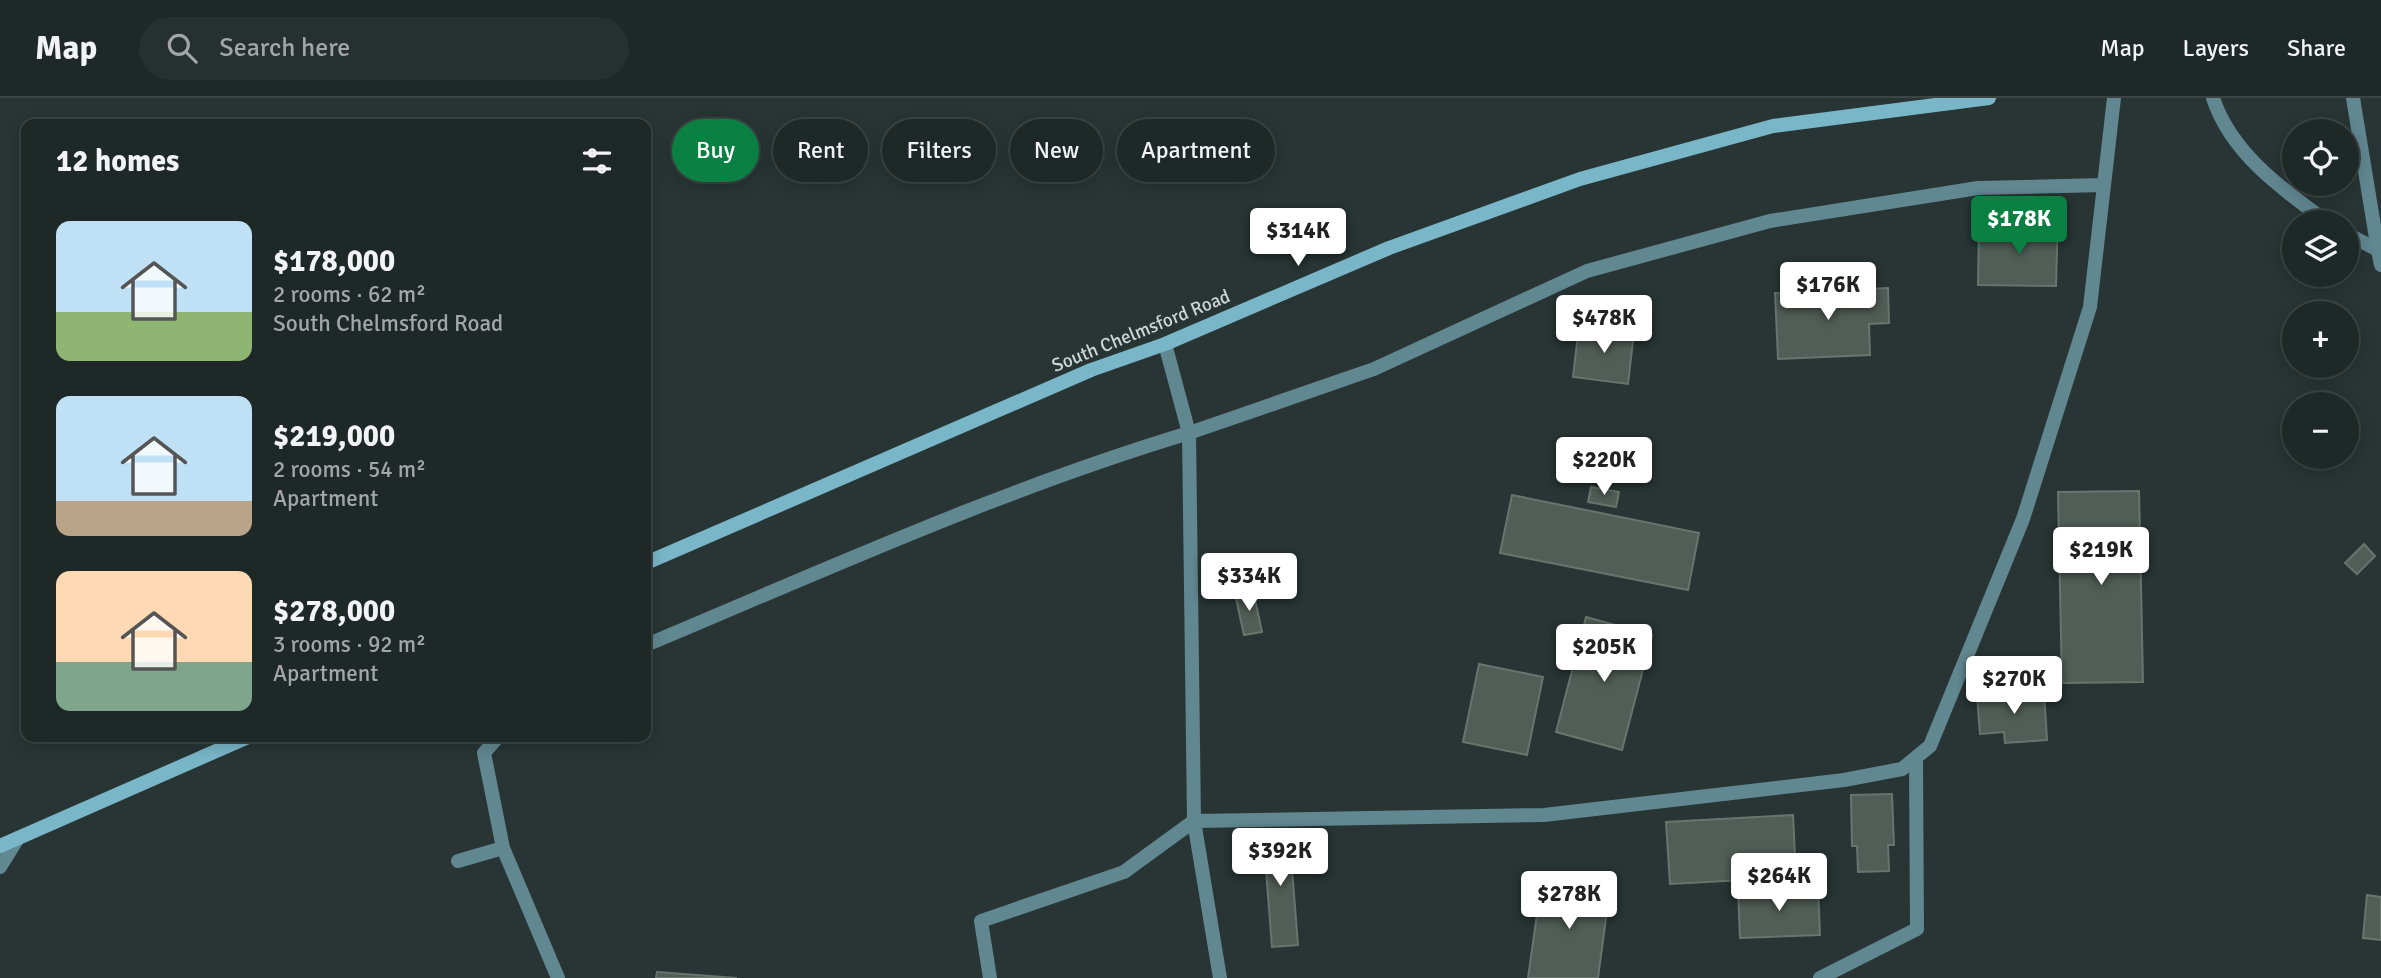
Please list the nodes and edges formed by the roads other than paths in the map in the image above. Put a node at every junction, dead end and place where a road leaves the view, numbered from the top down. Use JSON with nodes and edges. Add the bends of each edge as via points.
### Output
{"nodes":[{"id":1,"x":1989,"y":98,"type":"edge"},
{"id":2,"x":2114,"y":98,"type":"edge"},
{"id":3,"x":2213,"y":98,"type":"edge"},
{"id":4,"x":2353,"y":98,"type":"edge"},
{"id":5,"x":2104,"y":185,"type":"junction"},
{"id":6,"x":2310,"y":210,"type":"edge"},
{"id":7,"x":2359,"y":240,"type":"edge"},
{"id":8,"x":2378,"y":250,"type":"junction"},
{"id":9,"x":2381,"y":265,"type":"edge"},
{"id":10,"x":1165,"y":344,"type":"junction"},
{"id":11,"x":1189,"y":433,"type":"junction"},
{"id":12,"x":651,"y":561,"type":"edge"},
{"id":13,"x":651,"y":643,"type":"edge"},
{"id":14,"x":237,"y":742,"type":"edge"},
{"id":15,"x":493,"y":742,"type":"edge"},
{"id":16,"x":1916,"y":758,"type":"junction"},
{"id":17,"x":1194,"y":821,"type":"junction"},
{"id":18,"x":18,"y":838,"type":"junction"},
{"id":19,"x":0,"y":846,"type":"edge"},
{"id":20,"x":503,"y":848,"type":"junction"},
{"id":21,"x":458,"y":861,"type":"dead end"},
{"id":22,"x":0,"y":867,"type":"edge"},
{"id":23,"x":558,"y":978,"type":"edge"},
{"id":24,"x":990,"y":978,"type":"edge"},
{"id":25,"x":1220,"y":978,"type":"edge"},
{"id":26,"x":1820,"y":978,"type":"edge"}],
"edges":[{"from":1,"to":10,"type":"main road","name":"South Chelmsford Road","via":[[1773,126],[1580,179],[1389,248]]},
{"from":2,"to":5,"type":"street"},
{"from":3,"to":6,"type":"street","via":[[2221,124],[2275,185]]},
{"from":4,"to":8,"type":"street"},
{"from":5,"to":11,"type":"street","via":[[1978,188],[1757,224],[1587,271],[1374,369]]},
{"from":5,"to":16,"type":"street","via":[[2090,307],[2023,519],[1930,746]]},
{"from":7,"to":8,"type":"street"},
{"from":8,"to":9,"type":"street"},
{"from":10,"to":11,"type":"street"},
{"from":10,"to":12,"type":"main road","name":"South Chelmsford Road","via":[[1091,370]]},
{"from":11,"to":13,"type":"street","via":[[936,523]]},
{"from":11,"to":17,"type":"street"},
{"from":14,"to":18,"type":"main road"},
{"from":15,"to":20,"type":"street","via":[[484,752]]},
{"from":16,"to":17,"type":"street","via":[[1902,769],[1844,780],[1544,815]]},
{"from":16,"to":26,"type":"street","via":[[1917,929]]},
{"from":17,"to":24,"type":"street","via":[[1125,872],[981,921]]},
{"from":17,"to":25,"type":"street"},
{"from":18,"to":19,"type":"main road"},
{"from":18,"to":22,"type":"street"},
{"from":20,"to":21,"type":"street"},
{"from":20,"to":23,"type":"street"}]}
